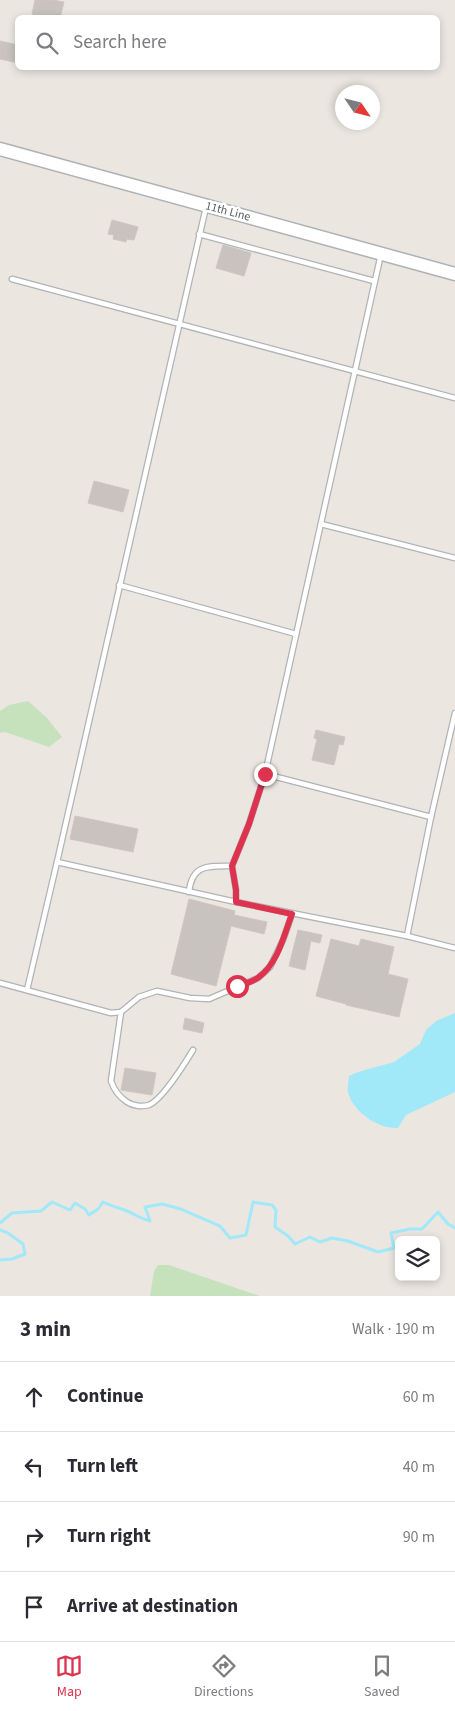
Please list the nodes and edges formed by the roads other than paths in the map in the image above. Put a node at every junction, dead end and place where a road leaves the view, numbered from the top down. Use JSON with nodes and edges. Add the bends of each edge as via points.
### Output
{"nodes":[{"id":1,"x":0,"y":149,"type":"edge"},
{"id":2,"x":206,"y":205,"type":"junction"},
{"id":3,"x":199,"y":234,"type":"junction"},
{"id":4,"x":381,"y":253,"type":"junction"},
{"id":5,"x":455,"y":274,"type":"edge"},
{"id":6,"x":12,"y":279,"type":"dead end"},
{"id":7,"x":374,"y":281,"type":"junction"},
{"id":8,"x":178,"y":324,"type":"junction"},
{"id":9,"x":354,"y":371,"type":"junction"},
{"id":10,"x":455,"y":398,"type":"edge"},
{"id":11,"x":321,"y":524,"type":"junction"},
{"id":12,"x":455,"y":558,"type":"edge"},
{"id":13,"x":119,"y":585,"type":"junction"},
{"id":14,"x":296,"y":634,"type":"junction"},
{"id":15,"x":455,"y":713,"type":"edge"},
{"id":16,"x":265,"y":774,"type":"junction"},
{"id":17,"x":431,"y":817,"type":"junction"},
{"id":18,"x":57,"y":862,"type":"junction"},
{"id":19,"x":232,"y":866,"type":"junction"},
{"id":20,"x":189,"y":892,"type":"junction"},
{"id":21,"x":236,"y":902,"type":"junction"},
{"id":22,"x":292,"y":914,"type":"junction"},
{"id":23,"x":407,"y":936,"type":"junction"},
{"id":24,"x":455,"y":948,"type":"edge"},
{"id":25,"x":0,"y":983,"type":"edge"},
{"id":26,"x":26,"y":990,"type":"junction"},
{"id":27,"x":121,"y":1012,"type":"junction"},
{"id":28,"x":193,"y":1050,"type":"dead end"}],
"edges":[{"from":1,"to":2,"type":"main road","name":"11th Line"},
{"from":2,"to":3,"type":"lane"},
{"from":2,"to":4,"type":"main road","name":"11th Line"},
{"from":3,"to":7,"type":"lane"},
{"from":3,"to":8,"type":"lane"},
{"from":4,"to":5,"type":"main road","name":"11th Line"},
{"from":4,"to":7,"type":"lane"},
{"from":6,"to":8,"type":"lane"},
{"from":7,"to":9,"type":"lane"},
{"from":8,"to":9,"type":"lane"},
{"from":8,"to":13,"type":"lane"},
{"from":9,"to":10,"type":"lane"},
{"from":9,"to":11,"type":"lane"},
{"from":11,"to":12,"type":"lane"},
{"from":11,"to":14,"type":"lane"},
{"from":13,"to":14,"type":"lane"},
{"from":13,"to":18,"type":"lane"},
{"from":14,"to":16,"type":"lane"},
{"from":15,"to":17,"type":"lane"},
{"from":16,"to":17,"type":"lane"},
{"from":16,"to":19,"type":"lane"},
{"from":17,"to":23,"type":"lane"},
{"from":18,"to":20,"type":"lane"},
{"from":18,"to":26,"type":"lane"},
{"from":19,"to":20,"type":"lane","via":[[211,866],[196,871],[190,880]]},
{"from":19,"to":21,"type":"lane"},
{"from":20,"to":21,"type":"lane"},
{"from":21,"to":22,"type":"lane"},
{"from":22,"to":23,"type":"lane"},
{"from":22,"to":27,"type":"lane","via":[[270,967],[258,978],[209,999],[157,991],[139,997]]},
{"from":23,"to":24,"type":"lane"},
{"from":25,"to":26,"type":"lane"},
{"from":26,"to":27,"type":"lane"},
{"from":27,"to":28,"type":"lane","via":[[111,1081],[115,1091],[131,1105],[151,1104],[179,1073]]}]}
